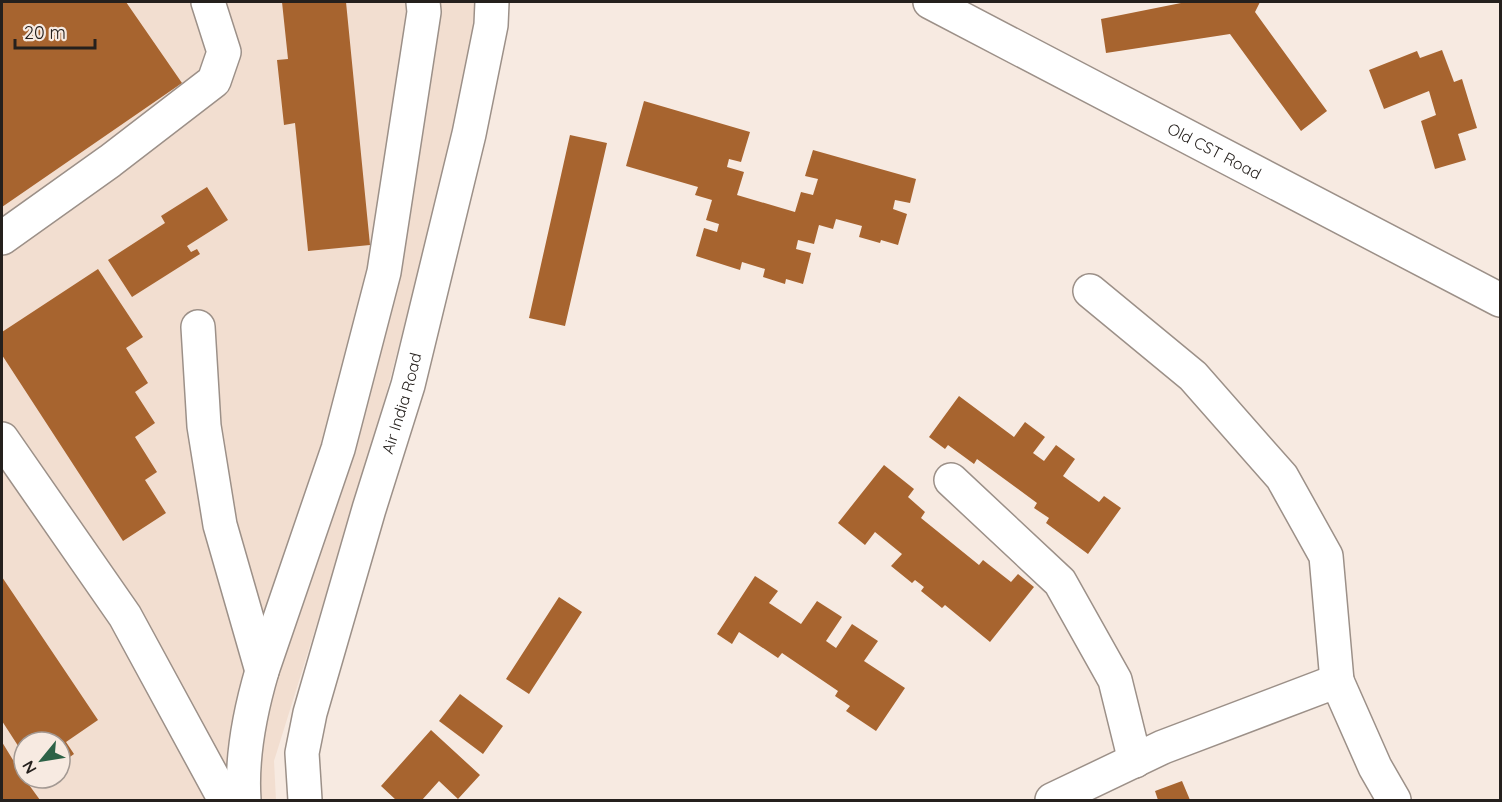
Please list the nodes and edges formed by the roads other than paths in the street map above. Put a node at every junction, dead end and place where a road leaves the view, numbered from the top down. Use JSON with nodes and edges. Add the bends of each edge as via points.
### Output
{"nodes":[{"id":1,"x":208,"y":2,"type":"edge"},
{"id":2,"x":423,"y":2,"type":"edge"},
{"id":3,"x":492,"y":2,"type":"edge"},
{"id":4,"x":930,"y":2,"type":"edge"},
{"id":5,"x":2,"y":238,"type":"edge"},
{"id":6,"x":1090,"y":291,"type":"dead end"},
{"id":7,"x":1500,"y":300,"type":"edge"},
{"id":8,"x":198,"y":327,"type":"dead end"},
{"id":9,"x":2,"y":439,"type":"edge"},
{"id":10,"x":951,"y":480,"type":"dead end"},
{"id":11,"x":262,"y":671,"type":"junction"},
{"id":12,"x":1337,"y":681,"type":"junction"},
{"id":13,"x":1134,"y":761,"type":"junction"},
{"id":14,"x":225,"y":801,"type":"edge"},
{"id":15,"x":244,"y":801,"type":"edge"},
{"id":16,"x":304,"y":801,"type":"edge"},
{"id":17,"x":1052,"y":801,"type":"edge"},
{"id":18,"x":1394,"y":801,"type":"edge"}],
"edges":[{"from":1,"to":5,"type":"street","via":[[224,52],[214,81]]},
{"from":2,"to":11,"type":"street","via":[[384,272],[338,449]]},
{"from":3,"to":16,"type":"street","name":"Air India Road","via":[[469,134],[408,385],[310,713],[302,753]]},
{"from":4,"to":7,"type":"street","name":"Old CST Road"},
{"from":6,"to":12,"type":"street","via":[[1193,376],[1282,477],[1326,556]]},
{"from":8,"to":11,"type":"street","via":[[204,426],[220,525]]},
{"from":9,"to":14,"type":"street","via":[[125,616]]},
{"from":10,"to":13,"type":"street","via":[[1060,582],[1115,680]]},
{"from":11,"to":15,"type":"street","via":[[252,707],[242,779]]},
{"from":12,"to":13,"type":"street"},
{"from":12,"to":18,"type":"street"},
{"from":13,"to":17,"type":"street"}]}
